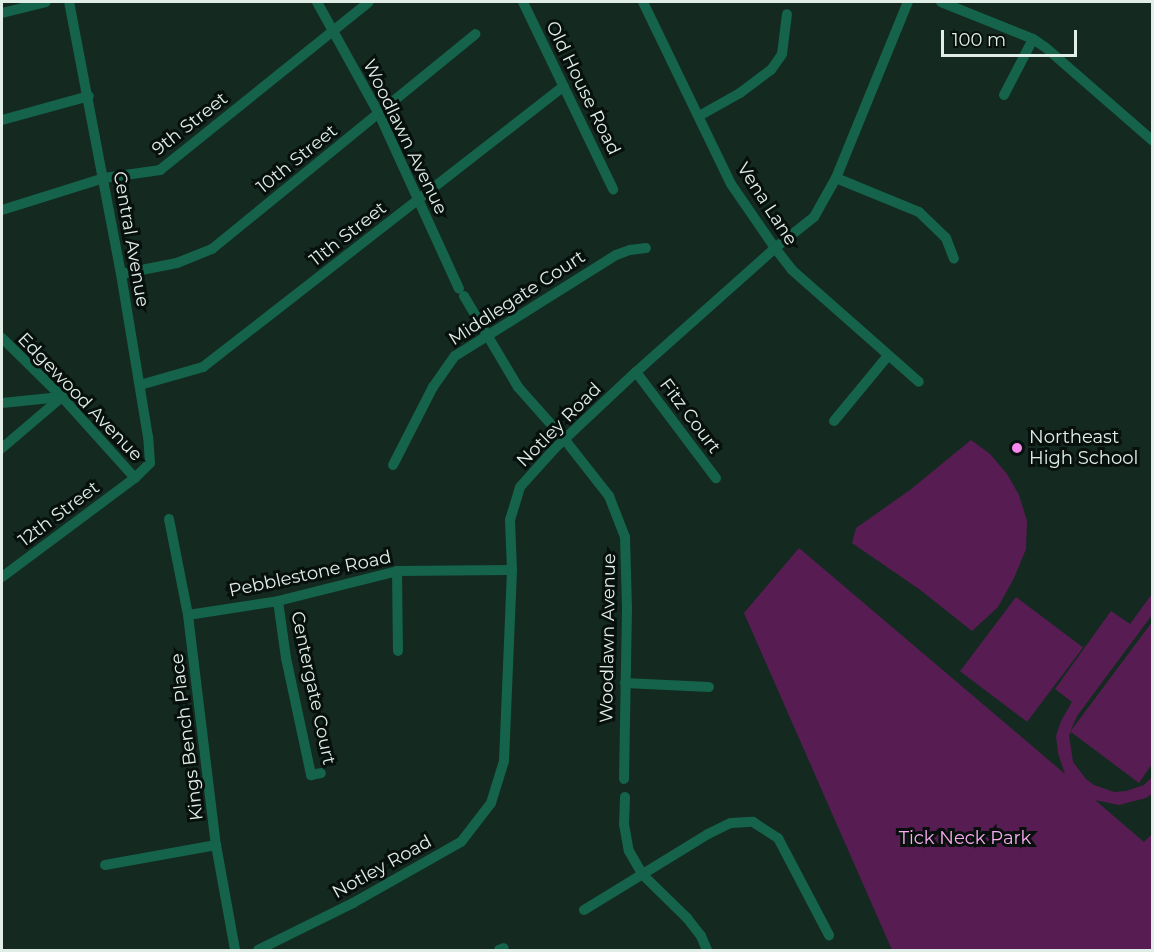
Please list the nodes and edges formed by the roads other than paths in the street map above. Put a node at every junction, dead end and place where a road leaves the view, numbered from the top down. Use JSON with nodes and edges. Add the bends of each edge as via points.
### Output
{"nodes":[{"id":1,"x":46,"y":2,"type":"edge"},
{"id":2,"x":69,"y":2,"type":"edge"},
{"id":3,"x":317,"y":2,"type":"edge"},
{"id":4,"x":369,"y":2,"type":"edge"},
{"id":5,"x":523,"y":2,"type":"edge"},
{"id":6,"x":643,"y":2,"type":"edge"},
{"id":7,"x":908,"y":2,"type":"edge"},
{"id":8,"x":940,"y":2,"type":"edge"},
{"id":9,"x":2,"y":13,"type":"edge"},
{"id":10,"x":787,"y":14,"type":"dead end"},
{"id":11,"x":332,"y":32,"type":"junction"},
{"id":12,"x":476,"y":33,"type":"dead end"},
{"id":13,"x":1033,"y":39,"type":"junction"},
{"id":14,"x":564,"y":86,"type":"junction"},
{"id":15,"x":1004,"y":95,"type":"dead end"},
{"id":16,"x":89,"y":96,"type":"junction"},
{"id":17,"x":379,"y":114,"type":"junction"},
{"id":18,"x":699,"y":116,"type":"junction"},
{"id":19,"x":2,"y":120,"type":"edge"},
{"id":20,"x":1151,"y":134,"type":"edge"},
{"id":21,"x":104,"y":178,"type":"junction"},
{"id":22,"x":836,"y":178,"type":"junction"},
{"id":23,"x":613,"y":189,"type":"dead end"},
{"id":24,"x":417,"y":201,"type":"junction"},
{"id":25,"x":2,"y":210,"type":"edge"},
{"id":26,"x":646,"y":248,"type":"dead end"},
{"id":27,"x":775,"y":248,"type":"junction"},
{"id":28,"x":954,"y":259,"type":"dead end"},
{"id":29,"x":121,"y":274,"type":"junction"},
{"id":30,"x":487,"y":337,"type":"junction"},
{"id":31,"x":2,"y":338,"type":"edge"},
{"id":32,"x":887,"y":357,"type":"junction"},
{"id":33,"x":636,"y":372,"type":"junction"},
{"id":34,"x":919,"y":382,"type":"dead end"},
{"id":35,"x":140,"y":384,"type":"junction"},
{"id":36,"x":62,"y":397,"type":"junction"},
{"id":37,"x":2,"y":403,"type":"edge"},
{"id":38,"x":834,"y":421,"type":"dead end"},
{"id":39,"x":565,"y":440,"type":"junction"},
{"id":40,"x":2,"y":448,"type":"edge"},
{"id":41,"x":393,"y":465,"type":"dead end"},
{"id":42,"x":135,"y":478,"type":"junction"},
{"id":43,"x":716,"y":478,"type":"dead end"},
{"id":44,"x":170,"y":519,"type":"dead end"},
{"id":45,"x":512,"y":570,"type":"junction"},
{"id":46,"x":397,"y":571,"type":"junction"},
{"id":47,"x":2,"y":577,"type":"edge"},
{"id":48,"x":278,"y":601,"type":"junction"},
{"id":49,"x":188,"y":615,"type":"junction"},
{"id":50,"x":398,"y":651,"type":"dead end"},
{"id":51,"x":625,"y":683,"type":"junction"},
{"id":52,"x":709,"y":687,"type":"dead end"},
{"id":53,"x":321,"y":773,"type":"dead end"},
{"id":54,"x":624,"y":778,"type":"dead end"},
{"id":55,"x":625,"y":797,"type":"dead end"},
{"id":56,"x":216,"y":845,"type":"junction"},
{"id":57,"x":105,"y":865,"type":"dead end"},
{"id":58,"x":643,"y":875,"type":"junction"},
{"id":59,"x":584,"y":910,"type":"dead end"},
{"id":60,"x":829,"y":935,"type":"dead end"},
{"id":61,"x":235,"y":951,"type":"edge"},
{"id":62,"x":258,"y":951,"type":"edge"},
{"id":63,"x":708,"y":951,"type":"edge"}],
"edges":[{"from":1,"to":9,"type":"street"},
{"from":2,"to":16,"type":"street","name":"Central Avenue"},
{"from":3,"to":11,"type":"street","name":"Woodlawn Avenue"},
{"from":4,"to":11,"type":"street","name":"9th Street"},
{"from":5,"to":14,"type":"street","name":"Old House Road"},
{"from":6,"to":18,"type":"street","name":"Vena Lane"},
{"from":7,"to":22,"type":"street","name":"Notley Road"},
{"from":8,"to":13,"type":"street"},
{"from":10,"to":18,"type":"street","via":[[782,54],[771,70]]},
{"from":11,"to":17,"type":"street","name":"Woodlawn Avenue"},
{"from":11,"to":21,"type":"street","name":"9th Street","via":[[160,170]]},
{"from":12,"to":17,"type":"street","name":"10th Street"},
{"from":13,"to":15,"type":"street"},
{"from":13,"to":20,"type":"street"},
{"from":14,"to":23,"type":"street","name":"Old House Road"},
{"from":14,"to":24,"type":"street","name":"11th Street"},
{"from":16,"to":19,"type":"street"},
{"from":16,"to":21,"type":"street","name":"Central Avenue"},
{"from":17,"to":24,"type":"street","name":"Woodlawn Avenue"},
{"from":17,"to":29,"type":"street","name":"10th Street","via":[[212,249],[177,263]]},
{"from":18,"to":27,"type":"street","name":"Vena Lane","via":[[731,184]]},
{"from":21,"to":25,"type":"street","name":"9th Street"},
{"from":21,"to":29,"type":"street","name":"Central Avenue"},
{"from":22,"to":27,"type":"street","name":"Notley Road","via":[[814,217]]},
{"from":22,"to":28,"type":"street","via":[[919,212],[946,238]]},
{"from":24,"to":30,"type":"street","name":"Woodlawn Avenue"},
{"from":24,"to":35,"type":"street","name":"11th Street","via":[[203,367]]},
{"from":26,"to":30,"type":"street","name":"Middlegate Court","via":[[616,255]]},
{"from":27,"to":32,"type":"street","name":"Vena Lane","via":[[792,270]]},
{"from":27,"to":33,"type":"street","name":"Notley Road"},
{"from":29,"to":35,"type":"street","name":"Central Avenue"},
{"from":30,"to":39,"type":"street","name":"Woodlawn Avenue","via":[[518,387]]},
{"from":30,"to":41,"type":"street","name":"Middlegate Court","via":[[455,356],[433,387]]},
{"from":31,"to":36,"type":"street","name":"Edgewood Avenue"},
{"from":32,"to":34,"type":"street","name":"Vena Lane"},
{"from":32,"to":38,"type":"street"},
{"from":33,"to":39,"type":"street","name":"Notley Road"},
{"from":33,"to":43,"type":"street","name":"Fitz Court"},
{"from":35,"to":42,"type":"street","name":"Central Avenue","via":[[150,463]]},
{"from":36,"to":37,"type":"street"},
{"from":36,"to":40,"type":"street"},
{"from":36,"to":42,"type":"street","name":"Edgewood Avenue"},
{"from":39,"to":45,"type":"street","name":"Notley Road","via":[[520,487],[510,520]]},
{"from":39,"to":51,"type":"street","name":"Woodlawn Avenue","via":[[609,496],[625,537]]},
{"from":42,"to":47,"type":"street","name":"12th Street"},
{"from":44,"to":49,"type":"street","name":"Kings Bench Place"},
{"from":45,"to":46,"type":"street","name":"Pebblestone Road"},
{"from":45,"to":62,"type":"street","name":"Notley Road","via":[[504,760],[491,803],[461,842]]},
{"from":46,"to":48,"type":"street","name":"Pebblestone Road"},
{"from":46,"to":50,"type":"street"},
{"from":48,"to":49,"type":"street","name":"Pebblestone Road"},
{"from":48,"to":53,"type":"street","name":"Centergate Court","via":[[311,775]]},
{"from":49,"to":56,"type":"street","name":"Kings Bench Place"},
{"from":51,"to":52,"type":"street"},
{"from":51,"to":54,"type":"street","name":"Woodlawn Avenue"},
{"from":55,"to":58,"type":"street","via":[[629,851]]},
{"from":56,"to":57,"type":"street"},
{"from":56,"to":61,"type":"street","name":"Kings Bench Place"},
{"from":58,"to":59,"type":"street"},
{"from":58,"to":60,"type":"street","via":[[731,823],[753,822],[777,838]]},
{"from":58,"to":63,"type":"street","via":[[687,918]]}]}
